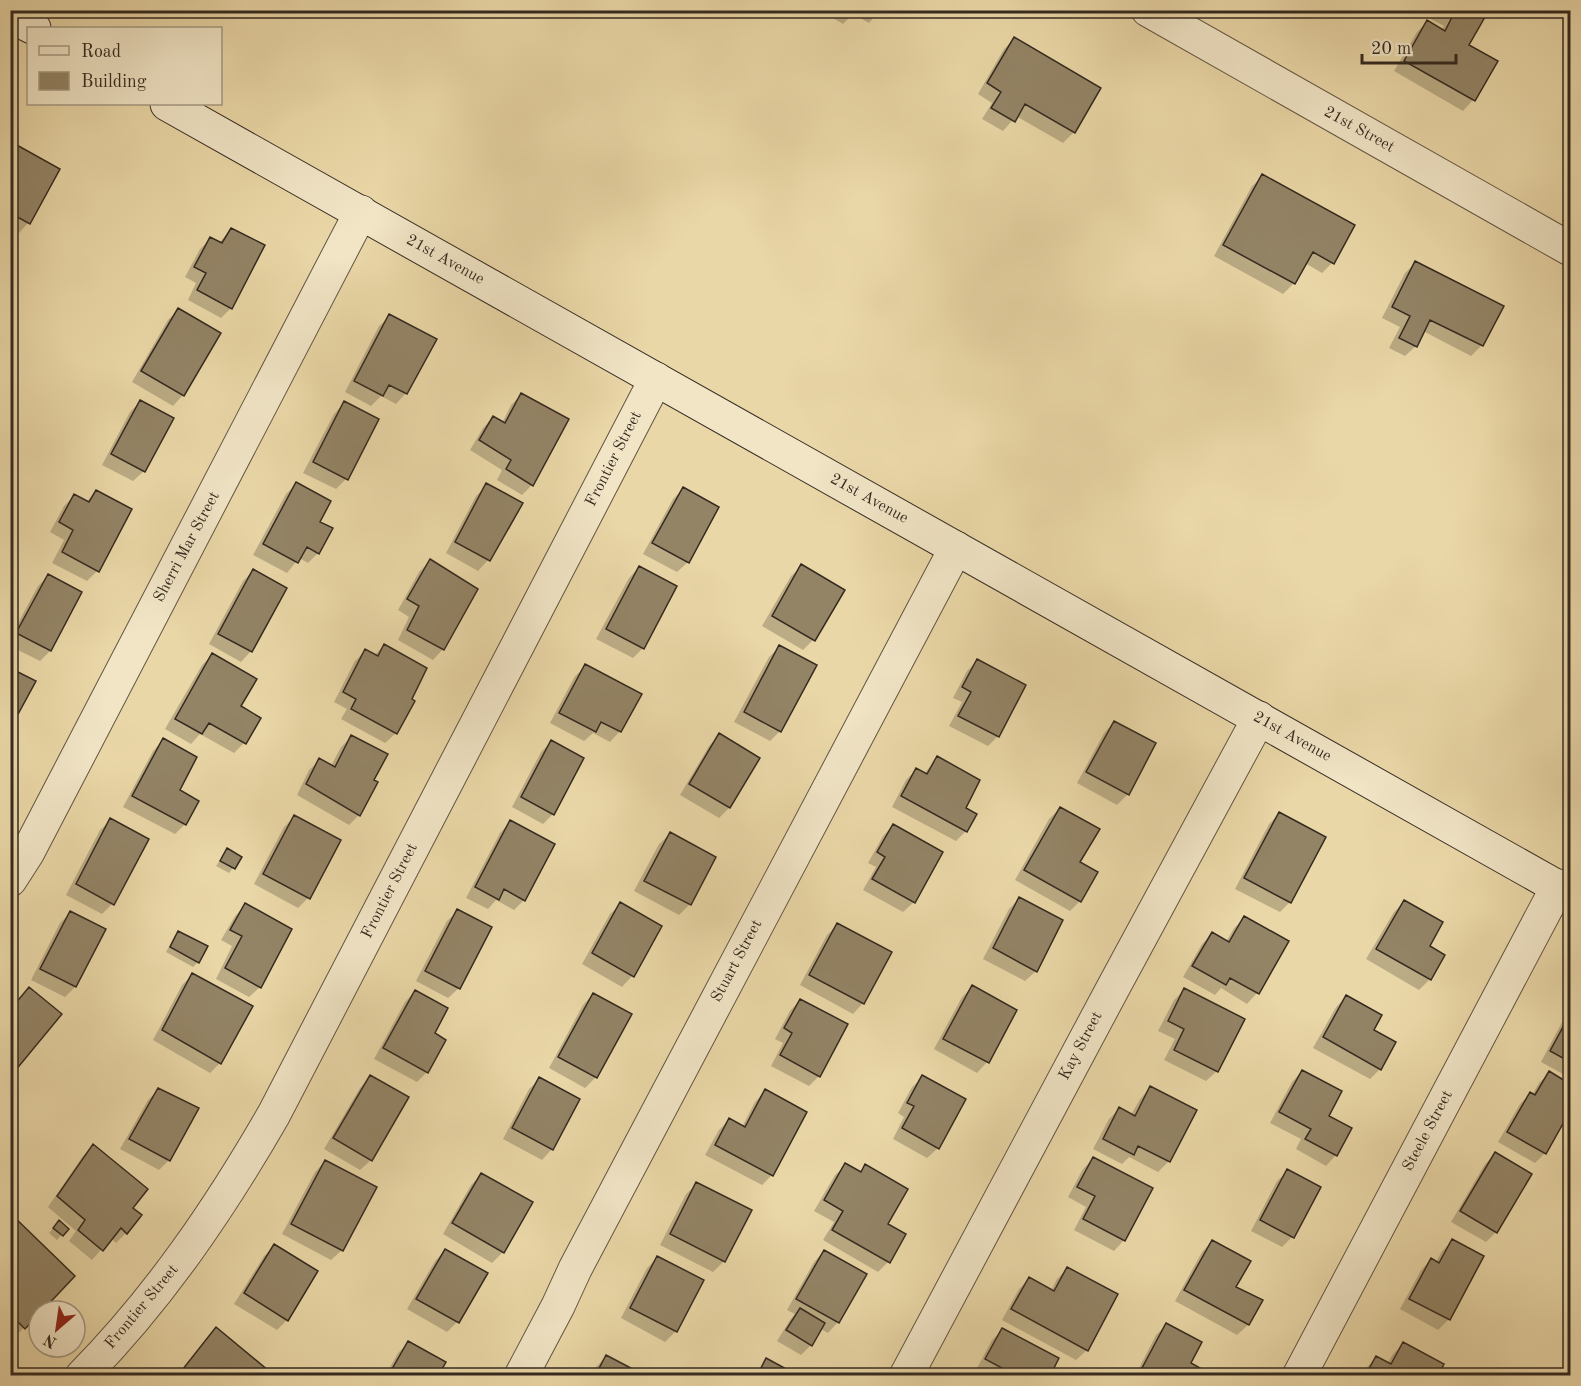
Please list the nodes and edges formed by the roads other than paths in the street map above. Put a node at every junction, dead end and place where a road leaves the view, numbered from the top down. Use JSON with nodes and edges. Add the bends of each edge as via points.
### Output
{"nodes":[{"id":1,"x":1148,"y":10,"type":"edge"},
{"id":2,"x":10,"y":16,"type":"edge"},
{"id":3,"x":32,"y":27,"type":"edge"},
{"id":4,"x":169,"y":105,"type":"edge"},
{"id":5,"x":360,"y":212,"type":"junction"},
{"id":6,"x":1570,"y":249,"type":"edge"},
{"id":7,"x":656,"y":379,"type":"junction"},
{"id":8,"x":956,"y":548,"type":"junction"},
{"id":9,"x":1259,"y":718,"type":"junction"},
{"id":10,"x":10,"y":880,"type":"edge"},
{"id":11,"x":1564,"y":890,"type":"edge"},
{"id":12,"x":82,"y":1376,"type":"edge"},
{"id":13,"x":521,"y":1376,"type":"edge"},
{"id":14,"x":906,"y":1376,"type":"edge"},
{"id":15,"x":1299,"y":1376,"type":"edge"}],
"edges":[{"from":1,"to":6,"type":"street","name":"21st Street"},
{"from":2,"to":3,"type":"street"},
{"from":4,"to":5,"type":"street","name":"21st Avenue"},
{"from":5,"to":7,"type":"street","name":"21st Avenue"},
{"from":5,"to":10,"type":"street","name":"Sherri Mar Street"},
{"from":7,"to":8,"type":"street","name":"21st Avenue"},
{"from":7,"to":12,"type":"street","name":"Frontier Street","via":[[240,1174],[181,1261]]},
{"from":8,"to":9,"type":"street","name":"21st Avenue"},
{"from":8,"to":13,"type":"street","name":"Stuart Street"},
{"from":9,"to":11,"type":"street","name":"21st Avenue"},
{"from":9,"to":14,"type":"street","name":"Kay Street"},
{"from":11,"to":15,"type":"street","name":"Steele Street"}]}
